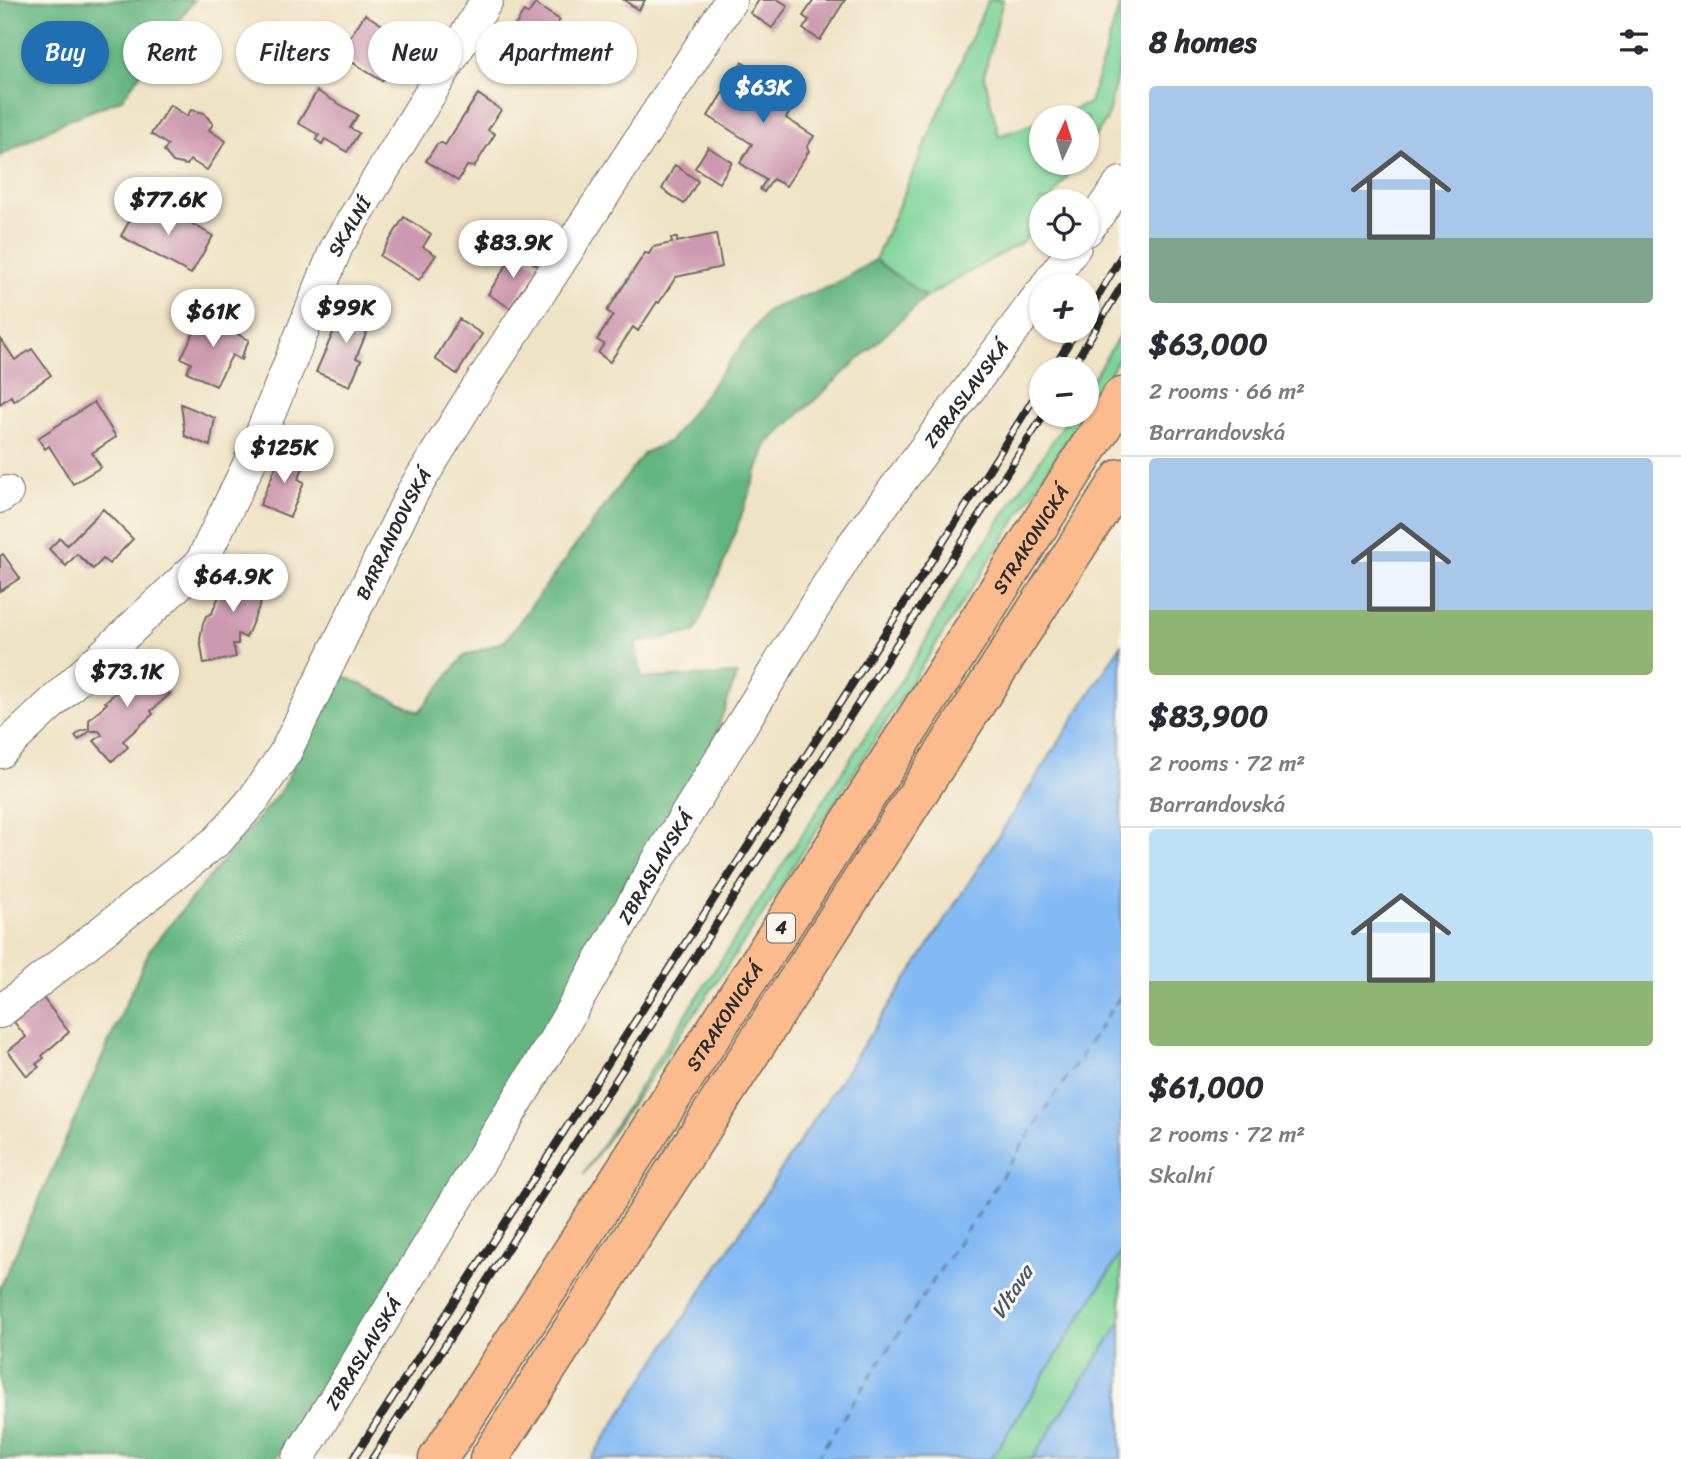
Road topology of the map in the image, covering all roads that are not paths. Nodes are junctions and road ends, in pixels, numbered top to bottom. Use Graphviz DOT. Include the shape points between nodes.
graph roads {
  1 [pos="487,0"];
  2 [pos="732,0"];
  3 [pos="1121,183"];
  4 [pos="1099,213"];
  5 [pos="1029,309"];
  6 [pos="1121,397"];
  7 [pos="1121,478"];
  8 [pos="0,752"];
  9 [pos="0,1012"];
  10 [pos="298,1459"];
  11 [pos="438,1459"];
  12 [pos="489,1459"];
  1 -- 8 [label="street, SKALNÍ" via="337,246 249,464 201,563"];
  2 -- 9 [label="street, BARRANDOVSKÁ" via="412,493 285,753 253,800 218,840"];
  3 -- 4 [label="street"];
  5 -- 10 [label="street, ZBRASLAVSKÁ" via="852,545"];
  6 -- 11 [label="main road, STRAKONICKÁ / 4"];
  7 -- 12 [label="main road, 4"];
}
